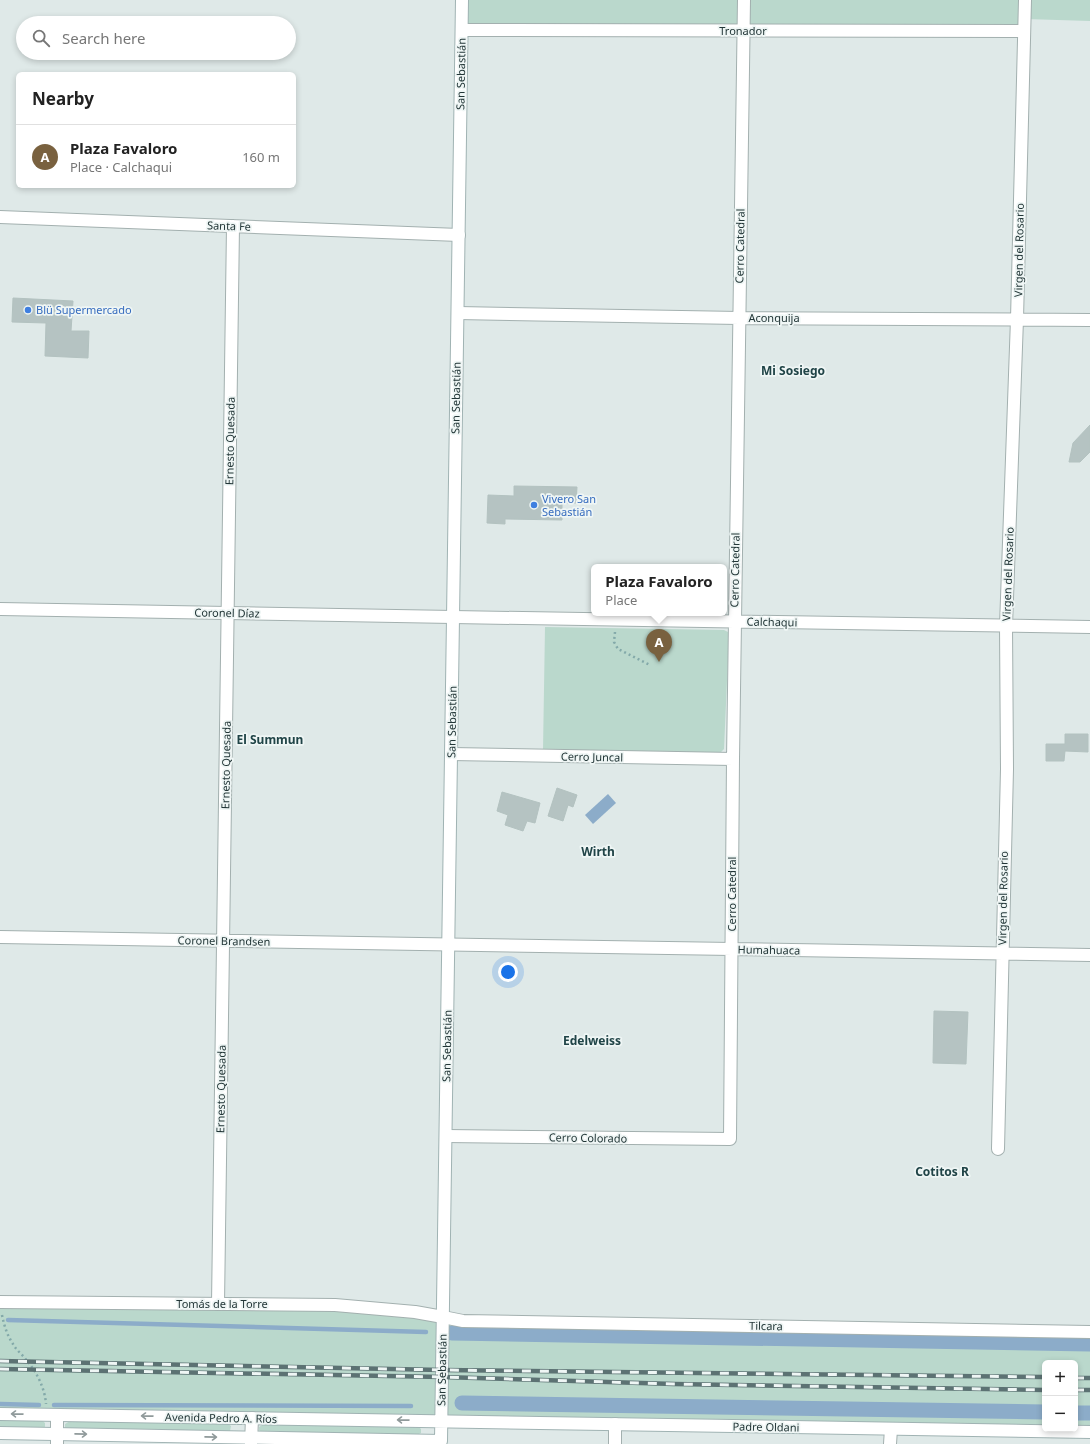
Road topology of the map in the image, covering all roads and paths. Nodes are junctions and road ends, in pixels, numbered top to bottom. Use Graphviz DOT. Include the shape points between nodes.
graph roads {
  1 [pos="462,0"];
  2 [pos="744,0"];
  3 [pos="1025,0"];
  4 [pos="462,30"];
  5 [pos="743,31"];
  6 [pos="1024,31"];
  7 [pos="0,217"];
  8 [pos="233,226"];
  9 [pos="459,235"];
  10 [pos="458,313"];
  11 [pos="739,318"];
  12 [pos="1017,319"];
  13 [pos="1090,320"];
  14 [pos="0,609"];
  15 [pos="228,613"];
  16 [pos="453,617"];
  17 [pos="616,620"];
  18 [pos="735,622"];
  19 [pos="1006,626"];
  20 [pos="1090,627"];
  21 [pos="650,665"];
  22 [pos="452,754"];
  23 [pos="733,759"];
  24 [pos="0,937"];
  25 [pos="223,941"];
  26 [pos="448,945"];
  27 [pos="731,950"];
  28 [pos="1002,954"];
  29 [pos="1090,955"];
  30 [pos="446,1136"];
  31 [pos="730,1139"];
  32 [pos="998,1149"];
  33 [pos="218,1304"];
  34 [pos="1,1308"];
  35 [pos="443,1317"];
  36 [pos="1090,1332"];
  37 [pos="45,1398"];
  38 [pos="0,1414"];
  39 [pos="57,1415"];
  40 [pos="252,1418"];
  41 [pos="442,1421"];
  42 [pos="616,1424"];
  43 [pos="890,1429"];
  44 [pos="1090,1432"];
  45 [pos="0,1433"];
  46 [pos="57,1439"];
  47 [pos="251,1441"];
  48 [pos="441,1442"];
  49 [pos="615,1444"];
  50 [pos="890,1444"];
  1 -- 4 [label="street, San Sebastián"];
  2 -- 5 [label="street, Cerro Catedral"];
  3 -- 6 [label="street, Virgen del Rosario"];
  4 -- 5 [label="street, Tronador"];
  4 -- 9 [label="street, San Sebastián"];
  5 -- 6 [label="street, Tronador"];
  5 -- 11 [label="street, Cerro Catedral"];
  6 -- 12 [label="street, Virgen del Rosario"];
  7 -- 8 [label="street, Santa Fe"];
  8 -- 9 [label="street, Santa Fe"];
  8 -- 15 [label="street, Ernesto Quesada"];
  9 -- 10 [label="street, San Sebastián"];
  10 -- 11 [label="street, Aconquija"];
  10 -- 16 [label="street, San Sebastián"];
  11 -- 12 [label="street, Aconquija"];
  11 -- 18 [label="street, Cerro Catedral"];
  12 -- 13 [label="street, Aconquija"];
  12 -- 19 [label="street, Virgen del Rosario"];
  14 -- 15 [label="street, Coronel Díaz"];
  15 -- 16 [label="street, Coronel Díaz"];
  15 -- 25 [label="street, Ernesto Quesada"];
  16 -- 17 [label="street, Calchaqui"];
  16 -- 22 [label="street, San Sebastián"];
  17 -- 18 [label="street, Calchaqui"];
  17 -- 21 [label="path" via="614,642 618,649"];
  18 -- 19 [label="street, Calchaqui"];
  18 -- 23 [label="street, Cerro Catedral"];
  19 -- 20 [label="street, Calchaqui"];
  19 -- 28 [label="street, Virgen del Rosario"];
  22 -- 23 [label="street, Cerro Juncal"];
  22 -- 26 [label="street, San Sebastián"];
  23 -- 27 [label="street, Cerro Catedral"];
  24 -- 25 [label="street, Coronel Brandsen"];
  25 -- 26 [label="street, Coronel Brandsen"];
  25 -- 33 [label="street, Ernesto Quesada"];
  26 -- 27 [label="street, Humahuaca"];
  26 -- 30 [label="street, San Sebastián"];
  27 -- 28 [label="street, Humahuaca"];
  27 -- 31 [label="street, Cerro Catedral"];
  28 -- 29 [label="street, Humahuaca"];
  28 -- 32 [label="street, Virgen del Rosario"];
  30 -- 31 [label="street, Cerro Colorado"];
  30 -- 35 [label="street, San Sebastián"];
  33 -- 34 [label="street, Tomás de la Torre"];
  33 -- 35 [label="street, Tomás de la Torre" via="335,1305"];
  34 -- 37 [label="path" via="4,1326 13,1345 33,1369"];
  35 -- 36 [label="street, Tilcara" via="471,1321"];
  35 -- 41 [label="street, San Sebastián"];
  39 -- 38 [label="street, Avenida Pedro A. Ríos, one-way"];
  40 -- 39 [label="street, Avenida Pedro A. Ríos, one-way"];
  39 -- 46 [label="street"];
  41 -- 40 [label="street, Avenida Pedro A. Ríos, one-way"];
  40 -- 47 [label="street"];
  41 -- 42 [label="street, Padre Oldani"];
  41 -- 48 [label="street, San Sebastián"];
  42 -- 43 [label="street, Padre Oldani"];
  42 -- 49 [label="street"];
  43 -- 44 [label="street, Padre Oldani"];
  43 -- 50 [label="street"];
  45 -- 46 [label="street, Avenida Pedro A. Ríos"];
  46 -- 47 [label="street, Avenida Pedro A. Ríos, one-way"];
  47 -- 48 [label="street, Avenida Pedro A. Ríos"];
}
